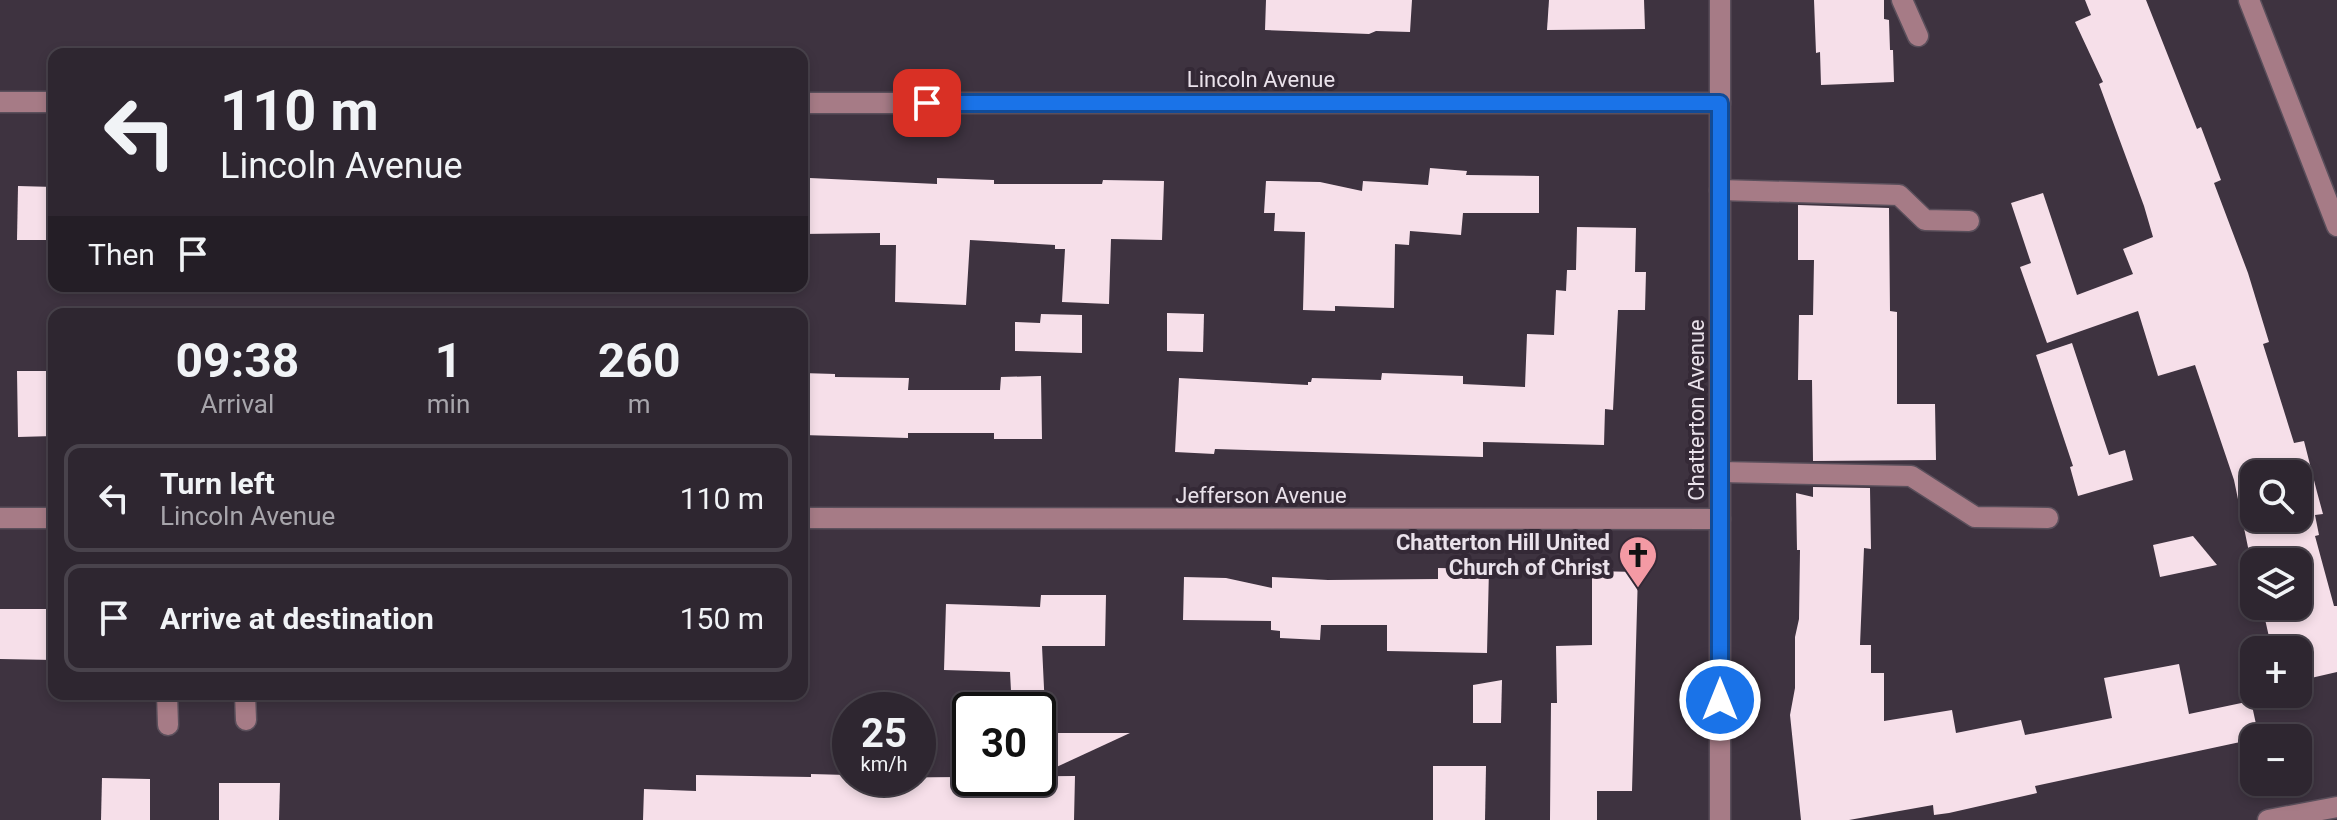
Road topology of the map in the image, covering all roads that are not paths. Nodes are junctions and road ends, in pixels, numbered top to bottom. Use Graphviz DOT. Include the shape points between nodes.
graph roads {
  1 [pos="1720,0"];
  2 [pos="1902,0"];
  3 [pos="2249,0"];
  4 [pos="1918,36"];
  5 [pos="0,102"];
  6 [pos="48,102"];
  7 [pos="808,103"];
  8 [pos="1720,103"];
  9 [pos="1720,190"];
  10 [pos="1969,221"];
  11 [pos="2337,226"];
  12 [pos="1720,472"];
  13 [pos="0,518"];
  14 [pos="48,518"];
  15 [pos="808,518"];
  16 [pos="2048,518"];
  17 [pos="1720,519"];
  18 [pos="167,700"];
  19 [pos="245,700"];
  20 [pos="246,720"];
  21 [pos="168,725"];
  22 [pos="2337,807"];
  23 [pos="1720,820"];
  24 [pos="2268,820"];
  1 -- 8 [label="street, Chatterton Avenue"];
  2 -- 4 [label="street"];
  3 -- 11 [label="street"];
  5 -- 6 [label="street"];
  7 -- 8 [label="street, Lincoln Avenue"];
  8 -- 9 [label="street, Chatterton Avenue"];
  9 -- 10 [label="street" via="1899,195 1925,220"];
  9 -- 12 [label="street, Chatterton Avenue"];
  12 -- 16 [label="street" via="1911,476 1975,517"];
  12 -- 17 [label="street, Chatterton Avenue"];
  13 -- 14 [label="street"];
  15 -- 17 [label="street, Jefferson Avenue"];
  17 -- 23 [label="street, Chatterton Avenue"];
  18 -- 21 [label="street"];
  19 -- 20 [label="street"];
  22 -- 24 [label="street"];
}
